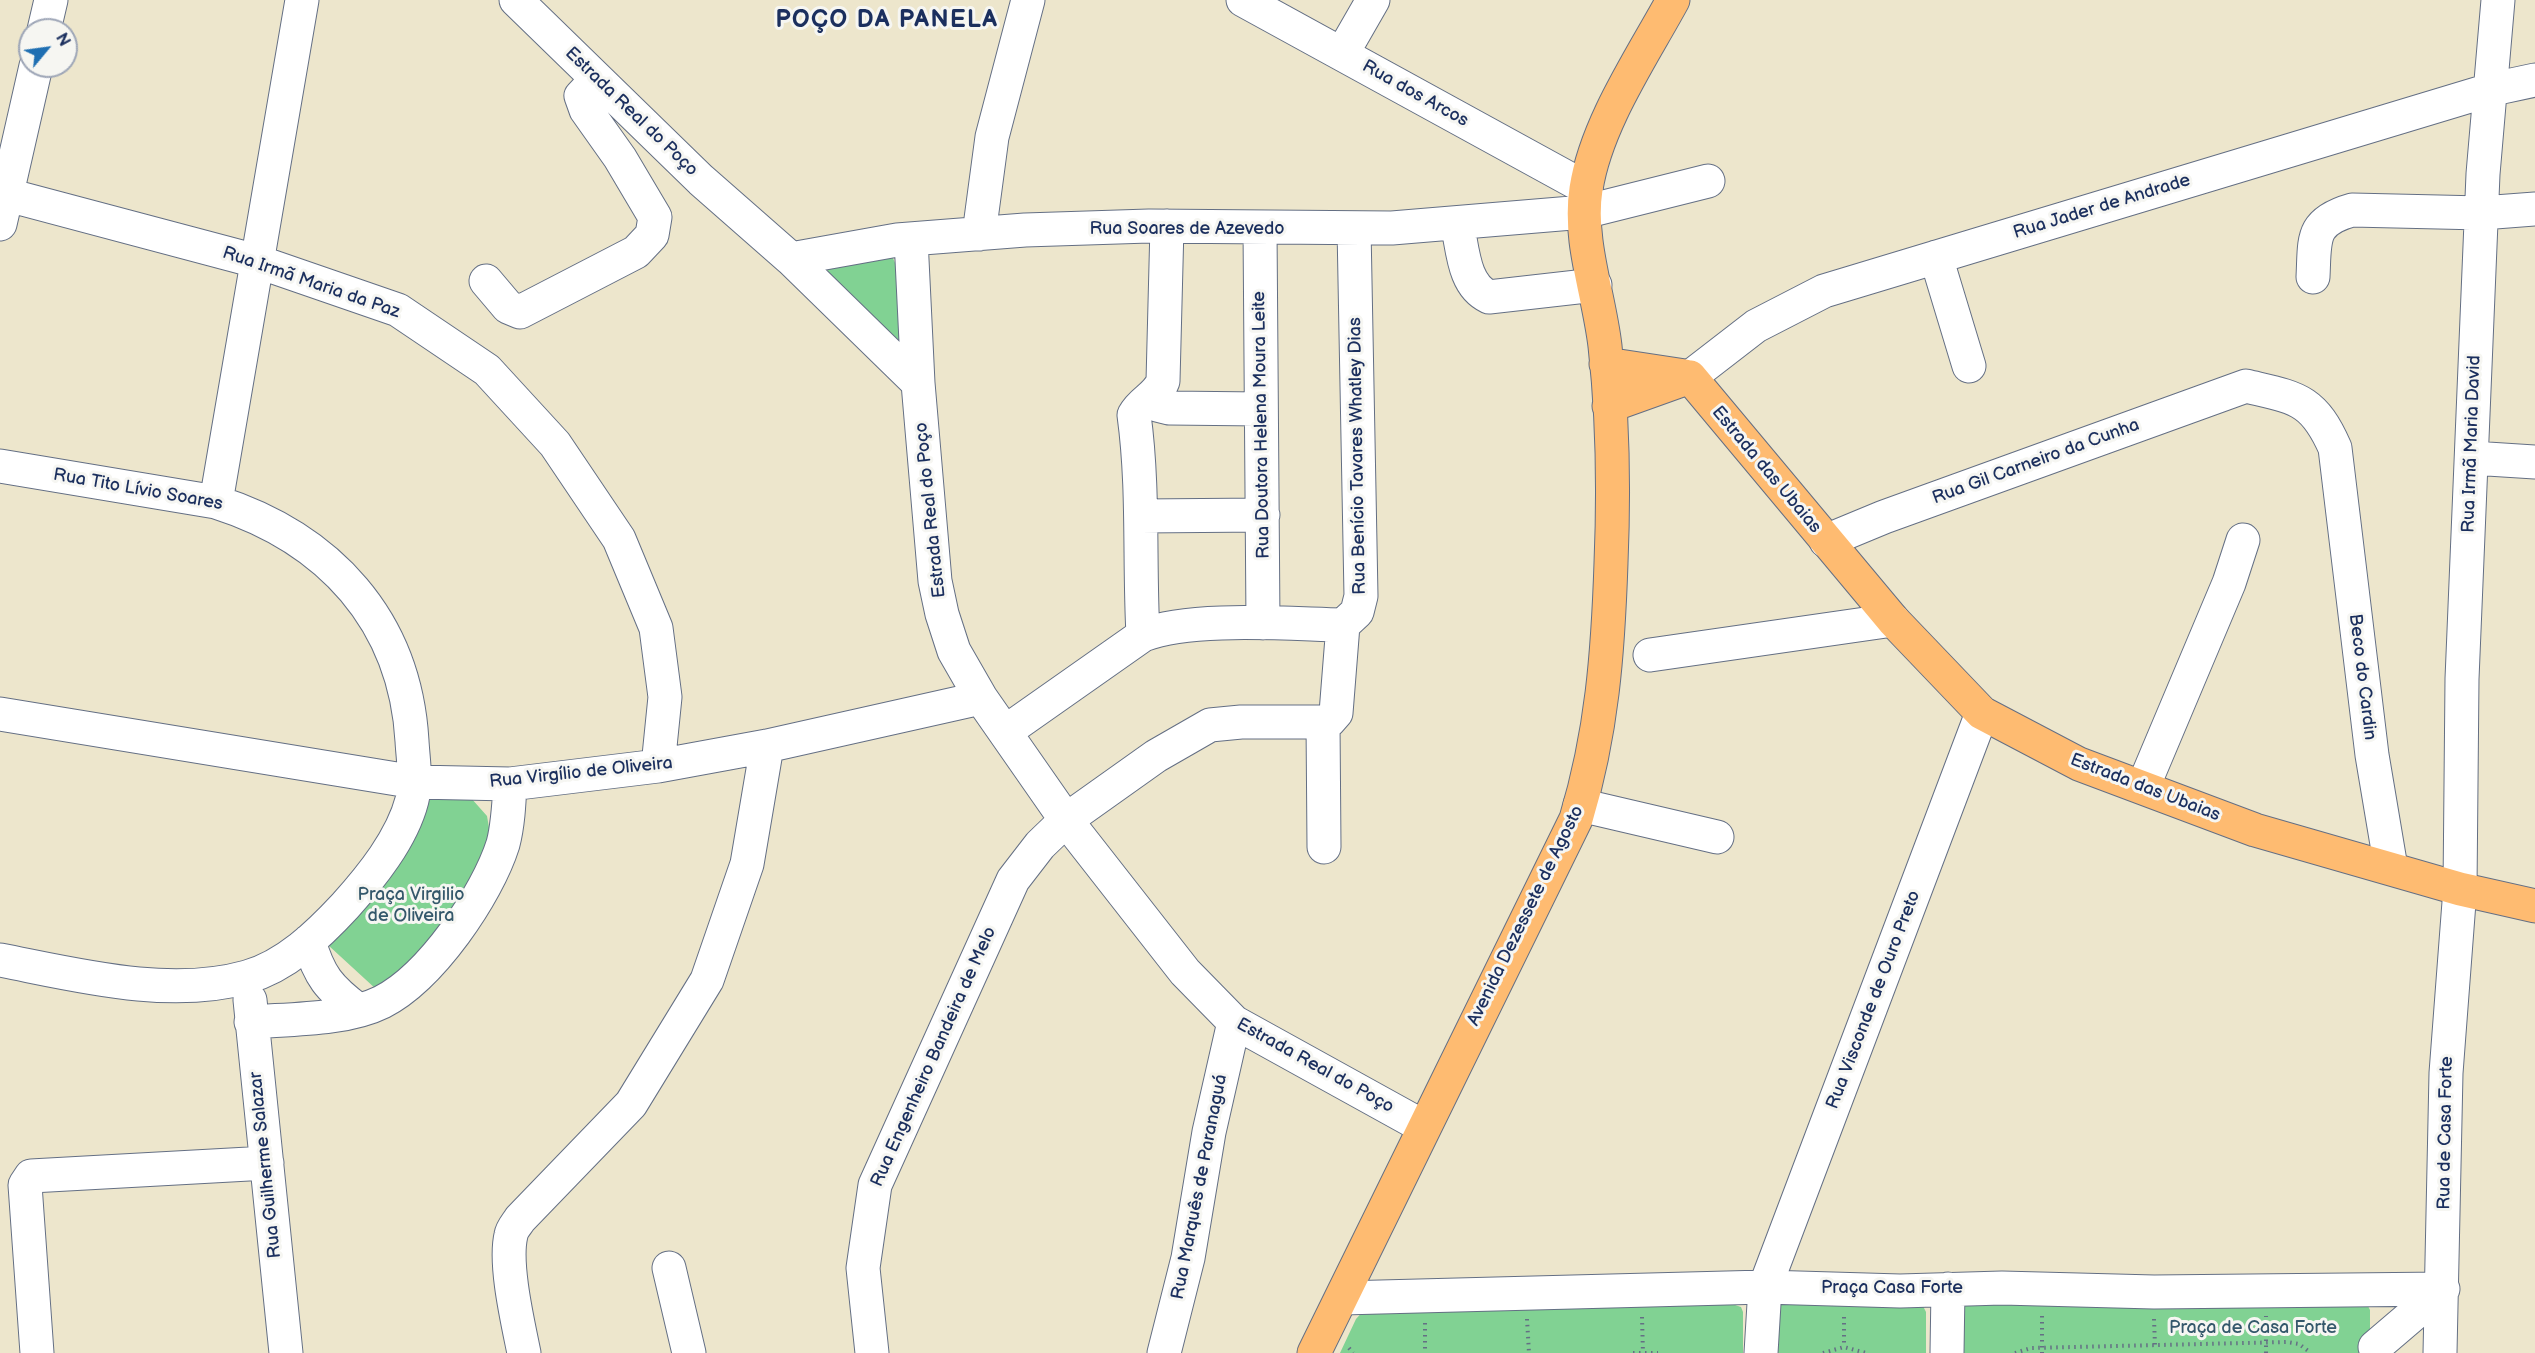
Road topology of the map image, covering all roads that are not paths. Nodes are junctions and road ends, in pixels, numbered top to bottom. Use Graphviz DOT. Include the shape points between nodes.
graph roads {
  1 [pos="51,0"];
  2 [pos="302,0"];
  3 [pos="516,0"];
  4 [pos="1028,0"];
  5 [pos="1243,0"];
  6 [pos="1373,0"];
  7 [pos="1673,0"];
  8 [pos="2498,0"];
  9 [pos="47,18"];
  10 [pos="1342,54"];
  11 [pos="33,78"];
  12 [pos="597,79"];
  13 [pos="2535,80"];
  14 [pos="2493,89"];
  15 [pos="1708,181"];
  16 [pos="1585,200"];
  17 [pos="2,204"];
  18 [pos="2535,209"];
  19 [pos="2482,213"];
  20 [pos="1457,223"];
  21 [pos="1167,226"];
  22 [pos="1260,228"];
  23 [pos="1354,228"];
  24 [pos="979,234"];
  25 [pos="911,239"];
  26 [pos="1936,258"];
  27 [pos="791,259"];
  28 [pos="256,261"];
  29 [pos="2313,277"];
  30 [pos="486,281"];
  31 [pos="1594,285"];
  32 [pos="1606,364"];
  33 [pos="1969,366"];
  34 [pos="1690,377"];
  35 [pos="918,383"];
  36 [pos="2246,386"];
  37 [pos="1151,398"];
  38 [pos="1609,406"];
  39 [pos="1261,409"];
  40 [pos="2472,458"];
  41 [pos="2535,462"];
  42 [pos="0,465"];
  43 [pos="216,502"];
  44 [pos="1263,515"];
  45 [pos="1141,516"];
  46 [pos="2243,540"];
  47 [pos="1826,541"];
  48 [pos="1893,620"];
  49 [pos="1263,623"];
  50 [pos="1343,625"];
  51 [pos="1143,635"];
  52 [pos="1650,655"];
  53 [pos="981,698"];
  54 [pos="1982,713"];
  55 [pos="0,714"];
  56 [pos="1323,722"];
  57 [pos="1005,732"];
  58 [pos="767,746"];
  59 [pos="658,766"];
  60 [pos="415,782"];
  61 [pos="510,784"];
  62 [pos="2143,787"];
  63 [pos="1580,805"];
  64 [pos="1066,820"];
  65 [pos="1717,837"];
  66 [pos="1324,847"];
  67 [pos="2391,868"];
  68 [pos="2460,889"];
  69 [pos="2535,906"];
  70 [pos="309,941"];
  71 [pos="0,960"];
  72 [pos="248,977"];
  73 [pos="358,1010"];
  74 [pos="251,1022"];
  75 [pos="1234,1022"];
  76 [pos="1424,1127"];
  77 [pos="267,1163"];
  78 [pos="669,1268"];
  79 [pos="1765,1287"];
  80 [pos="1948,1289"];
  81 [pos="2443,1289"];
  82 [pos="2374,1290"];
  83 [pos="1342,1298"];
  84 [pos="2375,1350"];
  85 [pos="38,1353"];
  86 [pos="286,1353"];
  87 [pos="524,1353"];
  88 [pos="689,1353"];
  89 [pos="872,1353"];
  90 [pos="1164,1353"];
  91 [pos="1314,1353"];
  92 [pos="1761,1353"];
  93 [pos="1947,1353"];
  94 [pos="2440,1353"];
  1 -- 9 [label="street"];
  2 -- 28 [label="street"];
  3 -- 12 [label="street, Estrada Real do Poço"];
  4 -- 24 [label="street" via="992,137"];
  5 -- 10 [label="street, Rua dos Arcos"];
  6 -- 10 [label="street"];
  7 -- 16 [label="main road, Avenida Dezessete de Agosto" via="1599,142"];
  8 -- 14 [label="street, Rua Irmã Maria David"];
  10 -- 16 [label="street, Rua dos Arcos"];
  11 -- 17 [label="street"];
  12 -- 27 [label="street, Estrada Real do Poço" via="701,180"];
  12 -- 30 [label="street" via="581,96 586,110 655,217 652,235 636,252 520,312 508,307"];
  13 -- 14 [label="street, Rua Jader de Andrade"];
  14 -- 19 [label="street, Rua Irmã Maria David"];
  14 -- 26 [label="street, Rua Jader de Andrade"];
  15 -- 16 [label="street, Rua Soares de Azevedo"];
  16 -- 20 [label="street, Rua Soares de Azevedo"];
  16 -- 31 [label="main road, Avenida Dezessete de Agosto"];
  17 -- 28 [label="street, Rua Irmã Maria da Paz"];
  18 -- 19 [label="street"];
  19 -- 29 [label="street" via="2352,210 2337,214 2315,233"];
  19 -- 40 [label="street, Rua Irmã Maria David"];
  20 -- 23 [label="street, Rua Soares de Azevedo"];
  20 -- 31 [label="street" via="1469,276 1479,292 1489,297"];
  21 -- 22 [label="street, Rua Soares de Azevedo"];
  21 -- 24 [label="street, Rua Soares de Azevedo"];
  21 -- 37 [label="street" via="1163,381 1159,392"];
  22 -- 23 [label="street, Rua Soares de Azevedo"];
  22 -- 39 [label="street, Rua Doutora Helena Moura Leite"];
  23 -- 50 [label="street, Rua Benício Tavares Whatley Dias" via="1361,596 1357,612"];
  24 -- 25 [label="street, Rua Soares de Azevedo"];
  25 -- 27 [label="street, Rua Soares de Azevedo"];
  25 -- 35 [label="street"];
  26 -- 33 [label="street"];
  26 -- 34 [label="street, Rua Jader de Andrade" via="1824,291 1791,305 1756,326"];
  27 -- 35 [label="street, Estrada Real do Poço"];
  28 -- 43 [label="street"];
  28 -- 59 [label="street, Rua Irmã Maria da Paz" via="398,310 486,370 555,444 619,539 656,628 664,697"];
  31 -- 32 [label="main road, Avenida Dezessete de Agosto"];
  32 -- 34 [label="main road"];
  32 -- 38 [label="main road, Avenida Dezessete de Agosto"];
  34 -- 38 [label="main road, Rua Jader de Andrade"];
  34 -- 47 [label="main road, Estrada das Ubaias"];
  35 -- 53 [label="street, Estrada Real do Poço" via="935,581 954,651"];
  36 -- 47 [label="street, Rua Gil Carneiro da Cunha"];
  36 -- 67 [label="street, Beco do Cardin" via="2295,398 2310,408 2325,426 2335,448 2372,756"];
  37 -- 39 [label="street" via="1168,408"];
  37 -- 45 [label="street" via="1134,415"];
  38 -- 63 [label="main road, Avenida Dezessete de Agosto" via="1614,491 1610,610 1602,710"];
  39 -- 44 [label="street, Rua Doutora Helena Moura Leite"];
  40 -- 41 [label="street"];
  40 -- 68 [label="street, Rua Irmã Maria David" via="2462,679"];
  42 -- 43 [label="street, Rua Tito Lívio Soares"];
  43 -- 60 [label="street, Rua Tito Lívio Soares" via="254,515 316,551 339,573 386,635 408,706"];
  44 -- 45 [label="street"];
  44 -- 49 [label="street, Rua Doutora Helena Moura Leite"];
  45 -- 51 [label="street"];
  46 -- 62 [label="street" via="2229,583"];
  47 -- 48 [label="main road, Estrada das Ubaias"];
  48 -- 52 [label="street"];
  48 -- 54 [label="main road, Estrada das Ubaias"];
  49 -- 50 [label="street"];
  49 -- 51 [label="street" via="1163,627"];
  50 -- 56 [label="street" via="1337,709 1333,718"];
  51 -- 57 [label="street"];
  53 -- 57 [label="street, Estrada Real do Poço"];
  53 -- 58 [label="street, Rua Virgílio de Oliveira"];
  54 -- 62 [label="main road, Estrada das Ubaias" via="2079,764"];
  54 -- 79 [label="street, Rua Visconde de Ouro Preto"];
  55 -- 60 [label="street, Rua Virgílio de Oliveira"];
  56 -- 64 [label="street, Rua Engenheiro Bandeira de Melo" via="1210,725 1156,756"];
  56 -- 66 [label="street"];
  57 -- 64 [label="street, Estrada Real do Poço"];
  58 -- 59 [label="street, Rua Virgílio de Oliveira"];
  58 -- 87 [label="street" via="747,864 707,980 631,1104 511,1232 509,1249 516,1315"];
  59 -- 61 [label="street, Rua Virgílio de Oliveira"];
  60 -- 61 [label="street, Rua Virgílio de Oliveira"];
  60 -- 70 [label="street, Rua Tito Lívio Soares" via="407,815 372,873"];
  61 -- 73 [label="street" via="502,844 479,893 449,942 416,977 383,1001"];
  62 -- 67 [label="main road, Estrada das Ubaias" via="2254,830"];
  63 -- 65 [label="street"];
  63 -- 76 [label="main road, Avenida Dezessete de Agosto"];
  64 -- 75 [label="street, Estrada Real do Poço" via="1185,972"];
  64 -- 89 [label="street, Rua Engenheiro Bandeira de Melo" via="1013,880 875,1185 863,1268"];
  67 -- 68 [label="main road, Estrada das Ubaias"];
  68 -- 69 [label="main road, Estrada das Ubaias"];
  68 -- 81 [label="street, Rua de Casa Forte" via="2446,1073"];
  70 -- 72 [label="street, Rua Tito Lívio Soares" via="267,970"];
  70 -- 73 [label="street" via="325,981"];
  71 -- 72 [label="street, Rua Tito Lívio Soares" via="133,984 211,984"];
  72 -- 74 [label="street, Rua Guilherme Salazar"];
  73 -- 74 [label="street"];
  74 -- 77 [label="street, Rua Guilherme Salazar"];
  75 -- 76 [label="street, Estrada Real do Poço"];
  75 -- 90 [label="street, Rua Marquês de Paranaguá" via="1209,1132 1188,1258"];
  76 -- 83 [label="main road, Avenida Dezessete de Agosto"];
  77 -- 85 [label="street" via="27,1179"];
  77 -- 86 [label="street, Rua Guilherme Salazar"];
  78 -- 88 [label="street"];
  79 -- 80 [label="street, Praça Casa Forte"];
  79 -- 83 [label="street, Praça Casa Forte"];
  79 -- 92 [label="street"];
  80 -- 82 [label="street, Praça Casa Forte"];
  80 -- 93 [label="street"];
  81 -- 82 [label="street, Praça Casa Forte"];
  81 -- 84 [label="street"];
  81 -- 94 [label="street, Rua de Casa Forte"];
  82 -- 84 [label="street"];
  83 -- 91 [label="main road, Avenida Dezessete de Agosto"];
}
